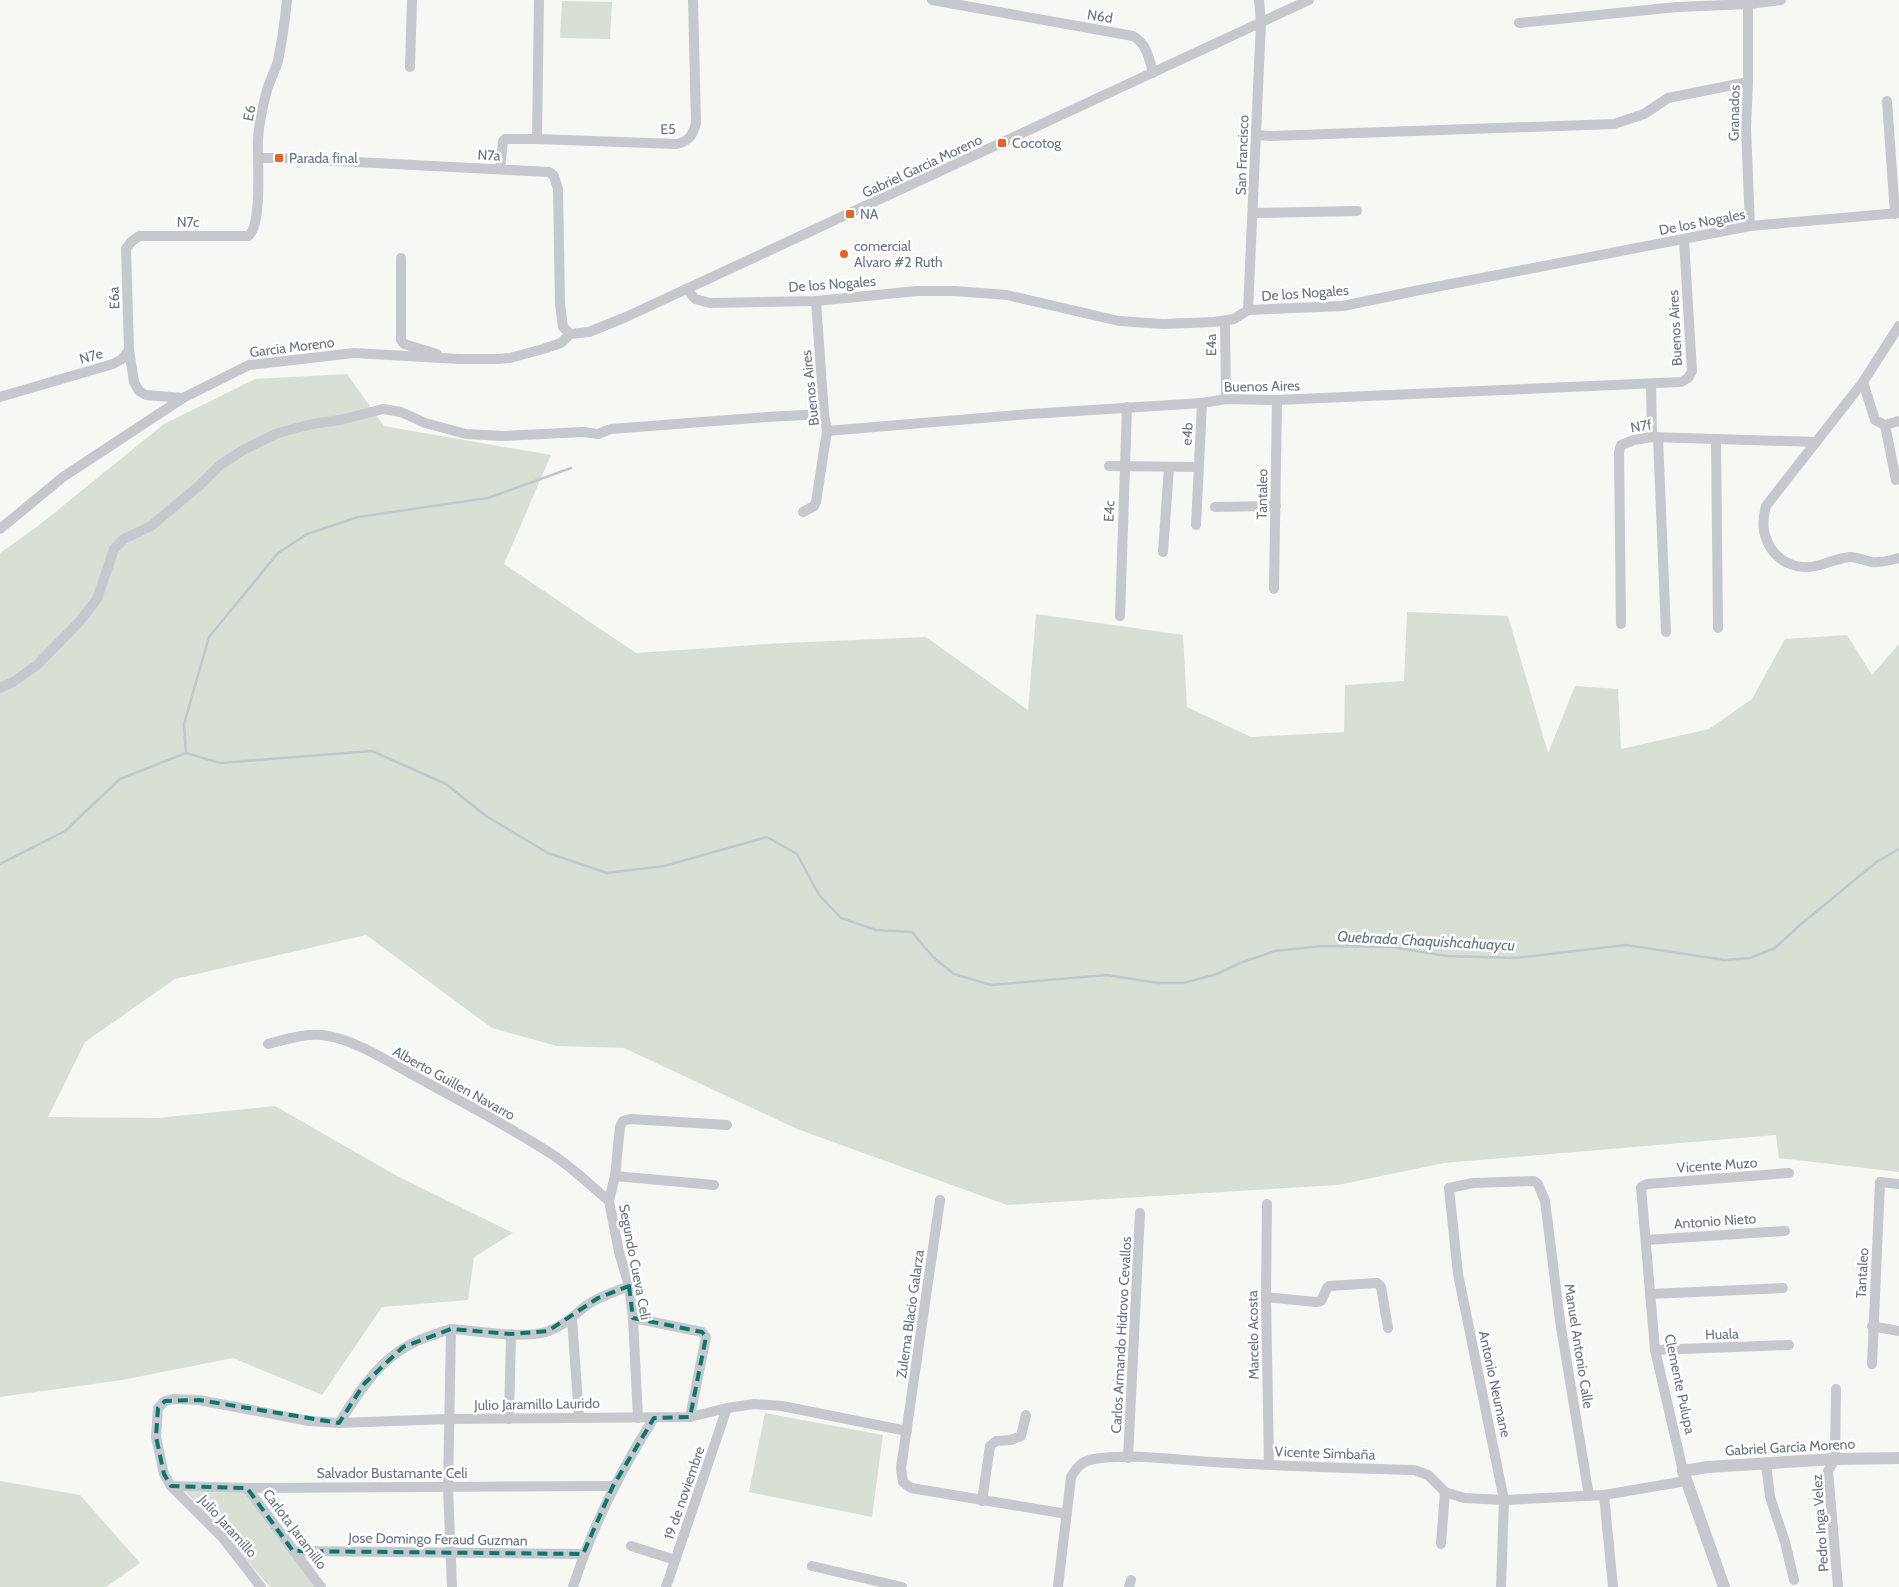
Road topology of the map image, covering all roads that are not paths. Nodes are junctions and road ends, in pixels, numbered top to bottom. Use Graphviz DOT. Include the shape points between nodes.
graph roads {
  1 [pos="287,0"];
  2 [pos="412,0"];
  3 [pos="539,0"];
  4 [pos="693,0"];
  5 [pos="932,0"];
  6 [pos="1259,0"];
  7 [pos="1309,0"];
  8 [pos="1781,0"];
  9 [pos="1749,2"];
  10 [pos="1262,22"];
  11 [pos="1519,23"];
  12 [pos="410,67"];
  13 [pos="1153,72"];
  14 [pos="1748,82"];
  15 [pos="1888,101"];
  16 [pos="1256,135"];
  17 [pos="537,139"];
  18 [pos="260,158"];
  19 [pos="500,169"];
  20 [pos="1357,212"];
  21 [pos="1254,213"];
  22 [pos="1897,214"];
  23 [pos="1750,226"];
  24 [pos="252,233"];
  25 [pos="1684,240"];
  26 [pos="127,245"];
  27 [pos="402,258"];
  28 [pos="687,290"];
  29 [pos="816,301"];
  30 [pos="1248,310"];
  31 [pos="1225,321"];
  32 [pos="1899,326"];
  33 [pos="570,334"];
  34 [pos="129,350"];
  35 [pos="445,357"];
  36 [pos="1863,382"];
  37 [pos="1651,384"];
  38 [pos="0,397"];
  39 [pos="183,398"];
  40 [pos="1226,399"];
  41 [pos="1277,400"];
  42 [pos="1202,403"];
  43 [pos="1127,407"];
  44 [pos="824,414"];
  45 [pos="1899,421"];
  46 [pos="1885,424"];
  47 [pos="827,431"];
  48 [pos="1655,437"];
  49 [pos="1716,439"];
  50 [pos="1816,442"];
  51 [pos="1109,466"];
  52 [pos="1124,466"];
  53 [pos="1169,466"];
  54 [pos="1198,467"];
  55 [pos="1896,480"];
  56 [pos="1276,506"];
  57 [pos="1215,507"];
  58 [pos="803,512"];
  59 [pos="1196,525"];
  60 [pos="0,529"];
  61 [pos="1163,552"];
  62 [pos="1899,558"];
  63 [pos="1274,589"];
  64 [pos="1120,616"];
  65 [pos="1621,624"];
  66 [pos="1718,628"];
  67 [pos="1666,632"];
  68 [pos="0,688"];
  69 [pos="268,1044"];
  70 [pos="727,1125"];
  71 [pos="1789,1174"];
  72 [pos="615,1176"];
  73 [pos="1647,1184"];
  74 [pos="1899,1184"];
  75 [pos="714,1185"];
  76 [pos="1449,1188"];
  77 [pos="940,1200"];
  78 [pos="609,1201"];
  79 [pos="1268,1204"];
  80 [pos="1140,1213"];
  81 [pos="1786,1231"];
  82 [pos="1646,1240"];
  83 [pos="629,1286"];
  84 [pos="1783,1288"];
  85 [pos="1650,1294"];
  86 [pos="1266,1297"];
  87 [pos="634,1318"];
  88 [pos="572,1319"];
  89 [pos="1872,1326"];
  90 [pos="1388,1328"];
  91 [pos="451,1329"];
  92 [pos="1899,1331"];
  93 [pos="512,1334"];
  94 [pos="1789,1345"];
  95 [pos="1655,1350"];
  96 [pos="1872,1364"];
  97 [pos="1836,1389"];
  98 [pos="727,1408"];
  99 [pos="1026,1415"];
  100 [pos="579,1417"];
  101 [pos="690,1417"];
  102 [pos="638,1418"];
  103 [pos="654,1418"];
  104 [pos="448,1419"];
  105 [pos="509,1419"];
  106 [pos="339,1423"];
  107 [pos="907,1431"];
  108 [pos="1128,1458"];
  109 [pos="1899,1458"];
  110 [pos="1835,1459"];
  111 [pos="1766,1464"];
  112 [pos="1269,1466"];
  113 [pos="1685,1476"];
  114 [pos="171,1486"];
  115 [pos="613,1486"];
  116 [pos="448,1487"];
  117 [pos="247,1488"];
  118 [pos="1445,1492"];
  119 [pos="1604,1494"];
  120 [pos="1589,1496"];
  121 [pos="1504,1500"];
  122 [pos="982,1501"];
  123 [pos="1067,1514"];
  124 [pos="1441,1544"];
  125 [pos="631,1546"];
  126 [pos="293,1551"];
  127 [pos="450,1553"];
  128 [pos="583,1554"];
  129 [pos="675,1560"];
  130 [pos="812,1566"];
  131 [pos="1794,1580"];
  132 [pos="261,1587"];
  133 [pos="321,1587"];
  134 [pos="452,1587"];
  135 [pos="573,1587"];
  136 [pos="666,1587"];
  137 [pos="902,1587"];
  138 [pos="1058,1587"];
  139 [pos="1501,1587"];
  140 [pos="1613,1587"];
  141 [pos="1724,1587"];
  142 [pos="1838,1587"];
  1 -- 18 [label="street, E6" via="277,62 260,123"];
  2 -- 12 [label="street"];
  3 -- 17 [label="street"];
  4 -- 17 [label="street, E5" via="696,123 691,137 677,144"];
  5 -- 13 [label="street, N6d" via="1134,36 1147,52"];
  6 -- 10 [label="street, San Francisco"];
  7 -- 10 [label="street, Gabriel Garcia Moreno"];
  8 -- 9 [label="street"];
  9 -- 11 [label="street"];
  9 -- 14 [label="street, Granados"];
  10 -- 13 [label="street, Gabriel Garcia Moreno"];
  10 -- 16 [label="street, San Francisco"];
  13 -- 28 [label="street, Gabriel Garcia Moreno"];
  14 -- 16 [label="street" via="1668,98 1644,114 1614,124"];
  14 -- 23 [label="street, Granados" via="1746,128"];
  15 -- 22 [label="street"];
  16 -- 21 [label="street, San Francisco"];
  17 -- 19 [label="street, E5" via="505,140"];
  18 -- 19 [label="street, N7a"];
  18 -- 24 [label="street, E6" via="257,219"];
  19 -- 33 [label="street, N7a" via="549,172 557,182 560,304 563,327"];
  20 -- 21 [label="street"];
  21 -- 30 [label="street, San Francisco"];
  22 -- 23 [label="street, De los Nogales"];
  23 -- 25 [label="street, De los Nogales"];
  24 -- 26 [label="street, N7c" via="248,236 147,236 134,238"];
  25 -- 30 [label="street, De los Nogales" via="1343,306"];
  25 -- 37 [label="street, Buenos Aires" via="1692,371 1681,382"];
  26 -- 34 [label="street, E6a"];
  27 -- 35 [label="street" via="401,340 404,344"];
  28 -- 29 [label="street, De los Nogales" via="694,299 710,304"];
  28 -- 33 [label="street, Gabriel Garcia Moreno" via="589,332"];
  29 -- 31 [label="street, De los Nogales" via="917,291 992,292 1119,321 1163,324"];
  29 -- 44 [label="street, Buenos Aires"];
  30 -- 31 [label="street, De los Nogales" via="1238,318"];
  31 -- 40 [label="street, E4a"];
  32 -- 36 [label="street"];
  33 -- 35 [label="street, Garcia Moreno" via="561,343 510,358 468,360"];
  34 -- 38 [label="street, N7e" via="113,364"];
  34 -- 39 [label="street" via="134,382 139,391 146,396"];
  35 -- 39 [label="street, Garcia Moreno" via="354,353 249,365"];
  36 -- 46 [label="street" via="1875,420"];
  36 -- 50 [label="street"];
  37 -- 41 [label="street, Buenos Aires"];
  37 -- 48 [label="street"];
  39 -- 60 [label="street, Garcia Moreno" via="62,477"];
  40 -- 41 [label="street, Buenos Aires"];
  40 -- 42 [label="street, Buenos Aires"];
  41 -- 56 [label="street, Tantaleo"];
  42 -- 43 [label="street, Buenos Aires"];
  42 -- 54 [label="street, e4b"];
  43 -- 47 [label="street, Buenos Aires"];
  43 -- 52 [label="street, E4c"];
  44 -- 47 [label="street, Buenos Aires"];
  44 -- 68 [label="street" via="611,429 598,434 503,436 466,434 383,408 278,433 220,465 151,526 124,539 114,549 97,599 79,622 37,665"];
  45 -- 46 [label="street"];
  46 -- 55 [label="street"];
  47 -- 58 [label="street" via="816,502"];
  48 -- 49 [label="street, N7f"];
  48 -- 65 [label="street, N7f" via="1623,444 1619,452"];
  48 -- 67 [label="street"];
  49 -- 50 [label="street, N7f"];
  49 -- 66 [label="street"];
  50 -- 62 [label="street" via="1766,506 1764,536 1774,553 1791,565 1805,567 1856,557 1878,562"];
  51 -- 52 [label="street"];
  52 -- 53 [label="street"];
  52 -- 64 [label="street, E4c"];
  53 -- 54 [label="street"];
  53 -- 61 [label="street"];
  54 -- 59 [label="street, e4b"];
  56 -- 57 [label="street"];
  56 -- 63 [label="street, Tantaleo"];
  69 -- 78 [label="street, Alberto Guillen Navarro" via="298,1037 328,1036 382,1058 554,1156"];
  70 -- 72 [label="street, Segundo Cueva Celi" via="623,1121"];
  71 -- 73 [label="street, Vicente Muzo"];
  72 -- 75 [label="street"];
  72 -- 78 [label="street, Segundo Cueva Celi"];
  73 -- 82 [label="street, Clemente Pulupa" via="1642,1187 1641,1195"];
  74 -- 89 [label="street, Tantaleo" via="1880,1182"];
  76 -- 120 [label="street, Manuel Antonio Calle" via="1473,1183 1538,1184 1545,1201 1560,1321"];
  76 -- 121 [label="street, Antonio Neumane" via="1458,1274"];
  77 -- 107 [label="street, Zulema Blacio Galarza"];
  78 -- 83 [label="street, Segundo Cueva Celi"];
  79 -- 86 [label="street, Marcelo Acosta"];
  80 -- 108 [label="street, Carlos Armando Hidrovo Cevallos"];
  81 -- 82 [label="street, Antonio Nieto"];
  82 -- 85 [label="street, Clemente Pulupa"];
  83 -- 87 [label="street, Segundo Cueva Celi"];
  83 -- 88 [label="street" via="598,1298"];
  84 -- 85 [label="street"];
  85 -- 95 [label="street, Clemente Pulupa"];
  86 -- 90 [label="street" via="1316,1302 1321,1301 1330,1286 1377,1283 1381,1286"];
  86 -- 112 [label="street, Marcelo Acosta"];
  87 -- 101 [label="street" via="705,1334"];
  87 -- 102 [label="street, Segundo Cueva Celi"];
  88 -- 93 [label="street" via="548,1331"];
  88 -- 100 [label="street"];
  89 -- 92 [label="street"];
  89 -- 96 [label="street, Tantaleo"];
  91 -- 93 [label="street"];
  91 -- 104 [label="street"];
  91 -- 106 [label="street" via="403,1347 388,1358 364,1384"];
  93 -- 105 [label="street"];
  94 -- 95 [label="street, Huala"];
  95 -- 113 [label="street, Clemente Pulupa"];
  97 -- 110 [label="street, Pedro Inga Velez"];
  98 -- 101 [label="street, Julio Jaramillo Laurido"];
  98 -- 107 [label="street, Julio Jaramillo Laurido" via="754,1404 782,1406"];
  98 -- 129 [label="street, 19 de noviembre"];
  99 -- 122 [label="street" via="1021,1436 996,1441 990,1446"];
  100 -- 102 [label="street, Julio Jaramillo Laurido"];
  100 -- 105 [label="street, Julio Jaramillo Laurido"];
  101 -- 103 [label="street, Julio Jaramillo Laurido"];
  102 -- 103 [label="street, Julio Jaramillo Laurido"];
  103 -- 115 [label="street"];
  104 -- 105 [label="street, Julio Jaramillo Laurido"];
  104 -- 106 [label="street, Julio Jaramillo Laurido"];
  104 -- 116 [label="street"];
  106 -- 114 [label="street, Julio Jaramillo Laurido" via="309,1421 199,1400 165,1401 158,1408 156,1437 164,1474"];
  107 -- 122 [label="street, Zulema Blacio Galarza" via="901,1468 906,1486"];
  108 -- 112 [label="street, Vicente Simbaña"];
  108 -- 123 [label="street, Vicente Simbaña" via="1094,1459 1078,1466 1071,1477"];
  109 -- 110 [label="street, Gabriel García Moreno"];
  110 -- 111 [label="street, Gabriel García Moreno"];
  110 -- 142 [label="street, Pedro Inga Velez" via="1828,1471"];
  111 -- 113 [label="street, Gabriel García Moreno" via="1708,1466"];
  111 -- 131 [label="street" via="1770,1497"];
  112 -- 118 [label="street, Vicente Simbaña" via="1414,1470 1428,1475"];
  113 -- 119 [label="street, Vicente Simbaña"];
  113 -- 141 [label="street, Clemente Pulupa"];
  114 -- 117 [label="street, Salvador Bustamante Celi"];
  114 -- 132 [label="street, Julio Jaramillo" via="222,1537"];
  115 -- 116 [label="street, Salvador Bustamante Celi"];
  115 -- 128 [label="street"];
  116 -- 117 [label="street, Salvador Bustamante Celi"];
  116 -- 127 [label="street"];
  117 -- 126 [label="street, Carlota Jaramillo"];
  118 -- 121 [label="street, Vicente Simbaña" via="1464,1498"];
  118 -- 124 [label="street"];
  119 -- 120 [label="street, Vicente Simbaña"];
  119 -- 140 [label="street"];
  120 -- 121 [label="street, Vicente Simbaña"];
  121 -- 139 [label="street, Antonio Neumane"];
  122 -- 123 [label="street"];
  123 -- 138 [label="street, Vicente Simbaña"];
  125 -- 129 [label="street"];
  126 -- 127 [label="street, Jose Domingo Feraud Guzman"];
  126 -- 133 [label="street, Carlota Jaramillo"];
  127 -- 128 [label="street, Jose Domingo Feraud Guzman"];
  127 -- 134 [label="street"];
  128 -- 135 [label="street"];
  129 -- 136 [label="street, 19 de noviembre"];
  130 -- 137 [label="street"];
}
